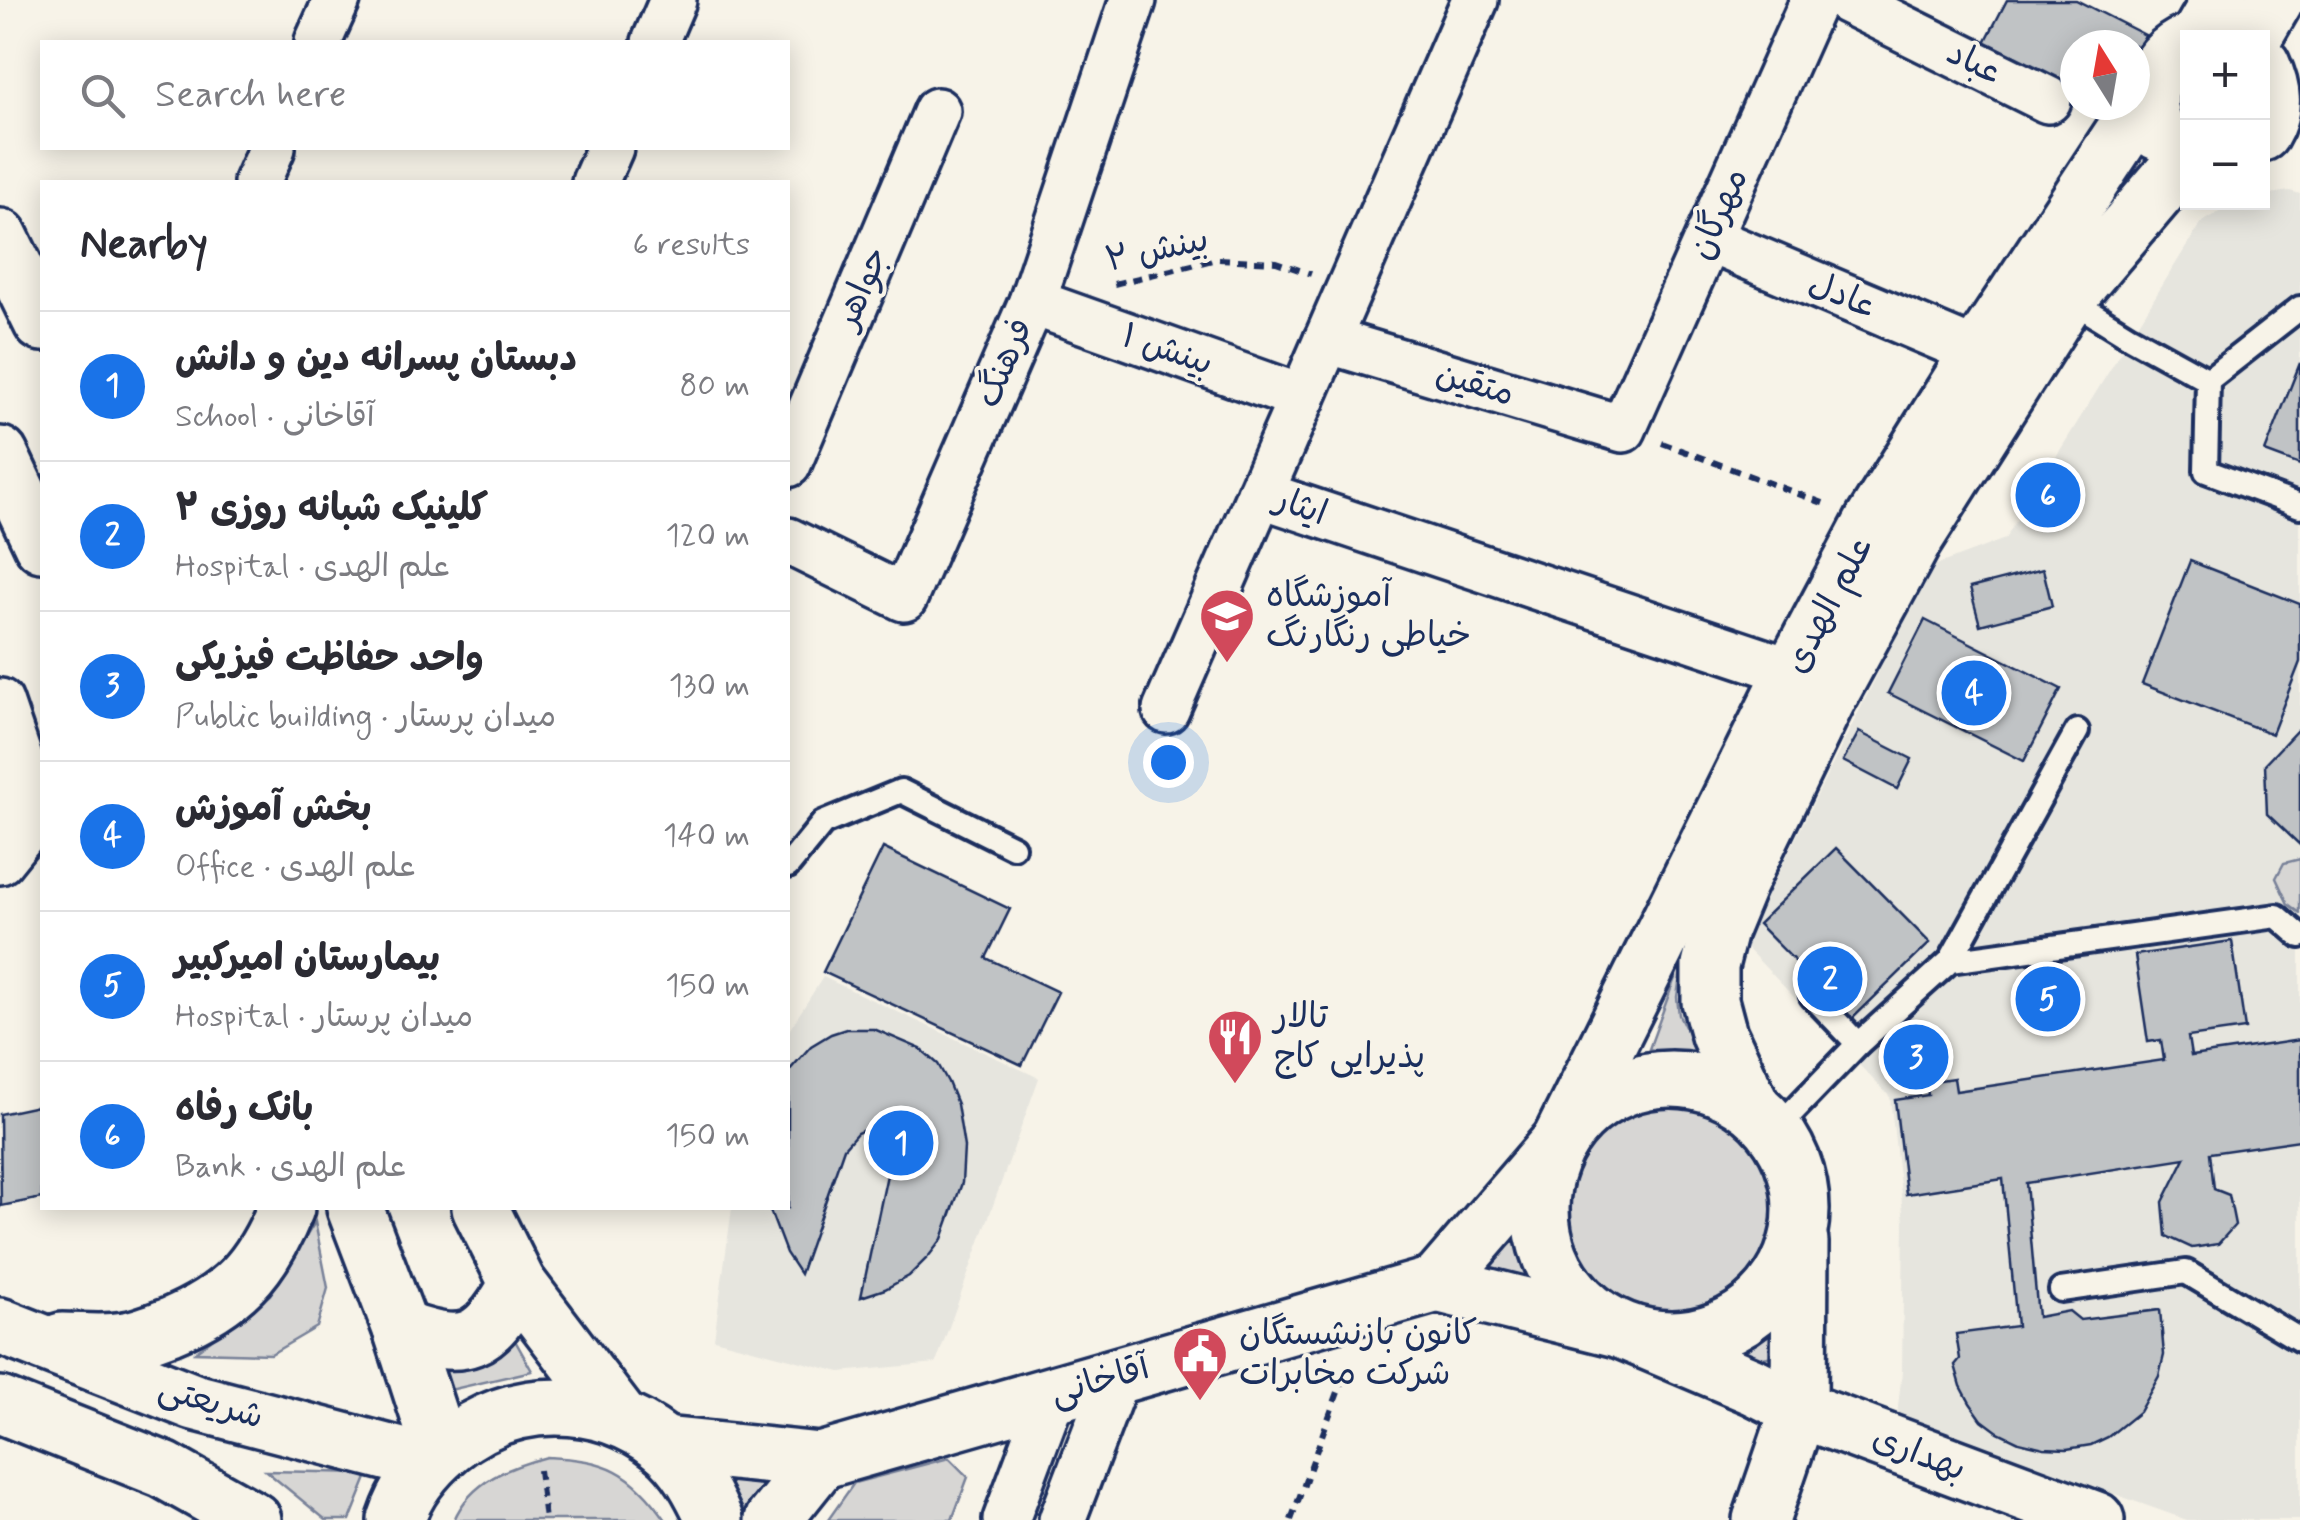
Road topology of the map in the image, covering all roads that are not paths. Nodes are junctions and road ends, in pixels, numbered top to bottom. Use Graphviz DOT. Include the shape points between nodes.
graph roads {
  1 [pos="337,0"];
  2 [pos="673,0"];
  3 [pos="1133,0"];
  4 [pos="1475,0"];
  5 [pos="1814,0"];
  6 [pos="1846,0"];
  7 [pos="2220,0"];
  8 [pos="2276,0"];
  9 [pos="2203,30"];
  10 [pos="2258,30"];
  11 [pos="319,40"];
  12 [pos="656,40"];
  13 [pos="2180,46"];
  14 [pos="2150,91"];
  15 [pos="2048,100"];
  16 [pos="937,112"];
  17 [pos="2150,113"];
  18 [pos="2133,120"];
  19 [pos="271,150"];
  20 [pos="609,150"];
  21 [pos="2180,152"];
  22 [pos="2180,165"];
  23 [pos="257,180"];
  24 [pos="596,180"];
  25 [pos="0,238"];
  26 [pos="1708,239"];
  27 [pos="2067,298"];
  28 [pos="1032,302"];
  29 [pos="2300,308"];
  30 [pos="40,319"];
  31 [pos="1327,340"];
  32 [pos="1978,354"];
  33 [pos="2208,380"];
  34 [pos="1302,398"];
  35 [pos="1623,428"];
  36 [pos="0,455"];
  37 [pos="790,459"];
  38 [pos="1260,494"];
  39 [pos="2300,506"];
  40 [pos="40,540"];
  41 [pos="790,542"];
  42 [pos="1792,672"];
  43 [pos="0,702"];
  44 [pos="1166,710"];
  45 [pos="2077,732"];
  46 [pos="31,757"];
  47 [pos="1013,847"];
  48 [pos="0,862"];
  49 [pos="790,863"];
  50 [pos="2300,936"];
  51 [pos="1950,961"];
  52 [pos="1812,996"];
  53 [pos="1858,1044"];
  54 [pos="1763,1118"];
  55 [pos="1560,1140"];
  56 [pos="285,1210"];
  57 [pos="355,1210"];
  58 [pos="481,1210"];
  59 [pos="1800,1234"];
  60 [pos="518,1284"];
  61 [pos="1437,1284"];
  62 [pos="2060,1290"];
  63 [pos="401,1329"];
  64 [pos="1618,1329"];
  65 [pos="19,1334"];
  66 [pos="2300,1340"];
  67 [pos="1117,1376"];
  68 [pos="1053,1394"];
  69 [pos="194,1402"];
  70 [pos="0,1405"];
  71 [pos="1799,1409"];
  72 [pos="642,1432"];
  73 [pos="434,1458"];
  74 [pos="820,1461"];
  75 [pos="164,1470"];
  76 [pos="253,1520"];
  77 [pos="396,1520"];
  78 [pos="715,1520"];
  79 [pos="773,1520"];
  80 [pos="1006,1520"];
  81 [pos="1062,1520"];
  82 [pos="1762,1520"];
  83 [pos="2096,1520"];
  1 -- 11 [label="street"];
  2 -- 12 [label="street"];
  3 -- 28 [label="street, فرهنگ"];
  4 -- 31 [label="street, ایثار"];
  5 -- 26 [label="street, مهرگان"];
  6 -- 15 [label="street, عباد"];
  7 -- 9 [label="street"];
  8 -- 10 [label="street"];
  13 -- 14 [label="street, علم الهدی" via="2162,61"];
  16 -- 37 [label="street, جواهر"];
  17 -- 21 [label="street" via="2163,139"];
  18 -- 32 [label="street, علم الهدی"];
  19 -- 23 [label="street"];
  20 -- 24 [label="street"];
  22 -- 27 [label="street, علم الهدی"];
  25 -- 30 [label="street"];
  26 -- 32 [label="street, عادل"];
  26 -- 35 [label="street, مهرگان"];
  27 -- 33 [label="lane"];
  27 -- 54 [label="street, علم الهدی" via="1914,540 1827,700 1718,930 1710,1001 1719,1036"];
  28 -- 34 [label="street, بینش ۱"];
  28 -- 41 [label="street, فرهنگ" via="904,598"];
  29 -- 33 [label="lane"];
  31 -- 34 [label="street, ایثار"];
  31 -- 35 [label="street, متقین"];
  32 -- 42 [label="street, علم الهدی" via="1873,521"];
  33 -- 39 [label="lane" via="2206,470"];
  34 -- 38 [label="street, ایثار"];
  36 -- 40 [label="street"];
  38 -- 42 [label="street, ایثار"];
  38 -- 44 [label="street"];
  42 -- 55 [label="street, علم الهدی"];
  43 -- 46 [label="street"];
  45 -- 51 [label="lane"];
  46 -- 48 [label="street" via="21,835"];
  47 -- 49 [label="lane" via="901,791 823,822"];
  50 -- 51 [label="lane" via="2277,916"];
  51 -- 53 [label="lane"];
  52 -- 53 [label="lane"];
  53 -- 54 [label="lane"];
  54 -- 55 [label="street" via="1713,1085 1670,1079 1626,1086 1588,1108"];
  54 -- 59 [label="street" via="1794,1162"];
  55 -- 61 [label="street"];
  55 -- 64 [label="street" via="1543,1182 1541,1227 1554,1269 1581,1304"];
  56 -- 65 [label="street" via="260,1261 199,1313 124,1340"];
  57 -- 63 [label="street"];
  58 -- 60 [label="street"];
  59 -- 64 [label="street" via="1775,1287 1732,1325 1695,1338 1656,1340"];
  59 -- 71 [label="street"];
  60 -- 63 [label="street" via="500,1317 470,1338 433,1341"];
  60 -- 72 [label="street"];
  61 -- 64 [label="street"];
  61 -- 67 [label="street, آقاخانی"];
  62 -- 66 [label="lane" via="2186,1272"];
  63 -- 73 [label="street"];
  64 -- 71 [label="street, بهداری"];
  65 -- 69 [label="street, شریعتی"];
  67 -- 68 [label="street, آقاخانی"];
  67 -- 81 [label="street"];
  68 -- 74 [label="street, آقاخانی"];
  68 -- 80 [label="street"];
  69 -- 73 [label="street, شریعتی"];
  69 -- 75 [label="street" via="208,1414 211,1450 200,1464"];
  70 -- 75 [label="street"];
  71 -- 82 [label="street"];
  71 -- 83 [label="street, بهداری"];
  72 -- 73 [label="street" via="569,1406 517,1410 468,1430"];
  72 -- 74 [label="street"];
  72 -- 78 [label="street" via="698,1483"];
  73 -- 77 [label="street"];
  74 -- 79 [label="street"];
  75 -- 76 [label="street"];
}
